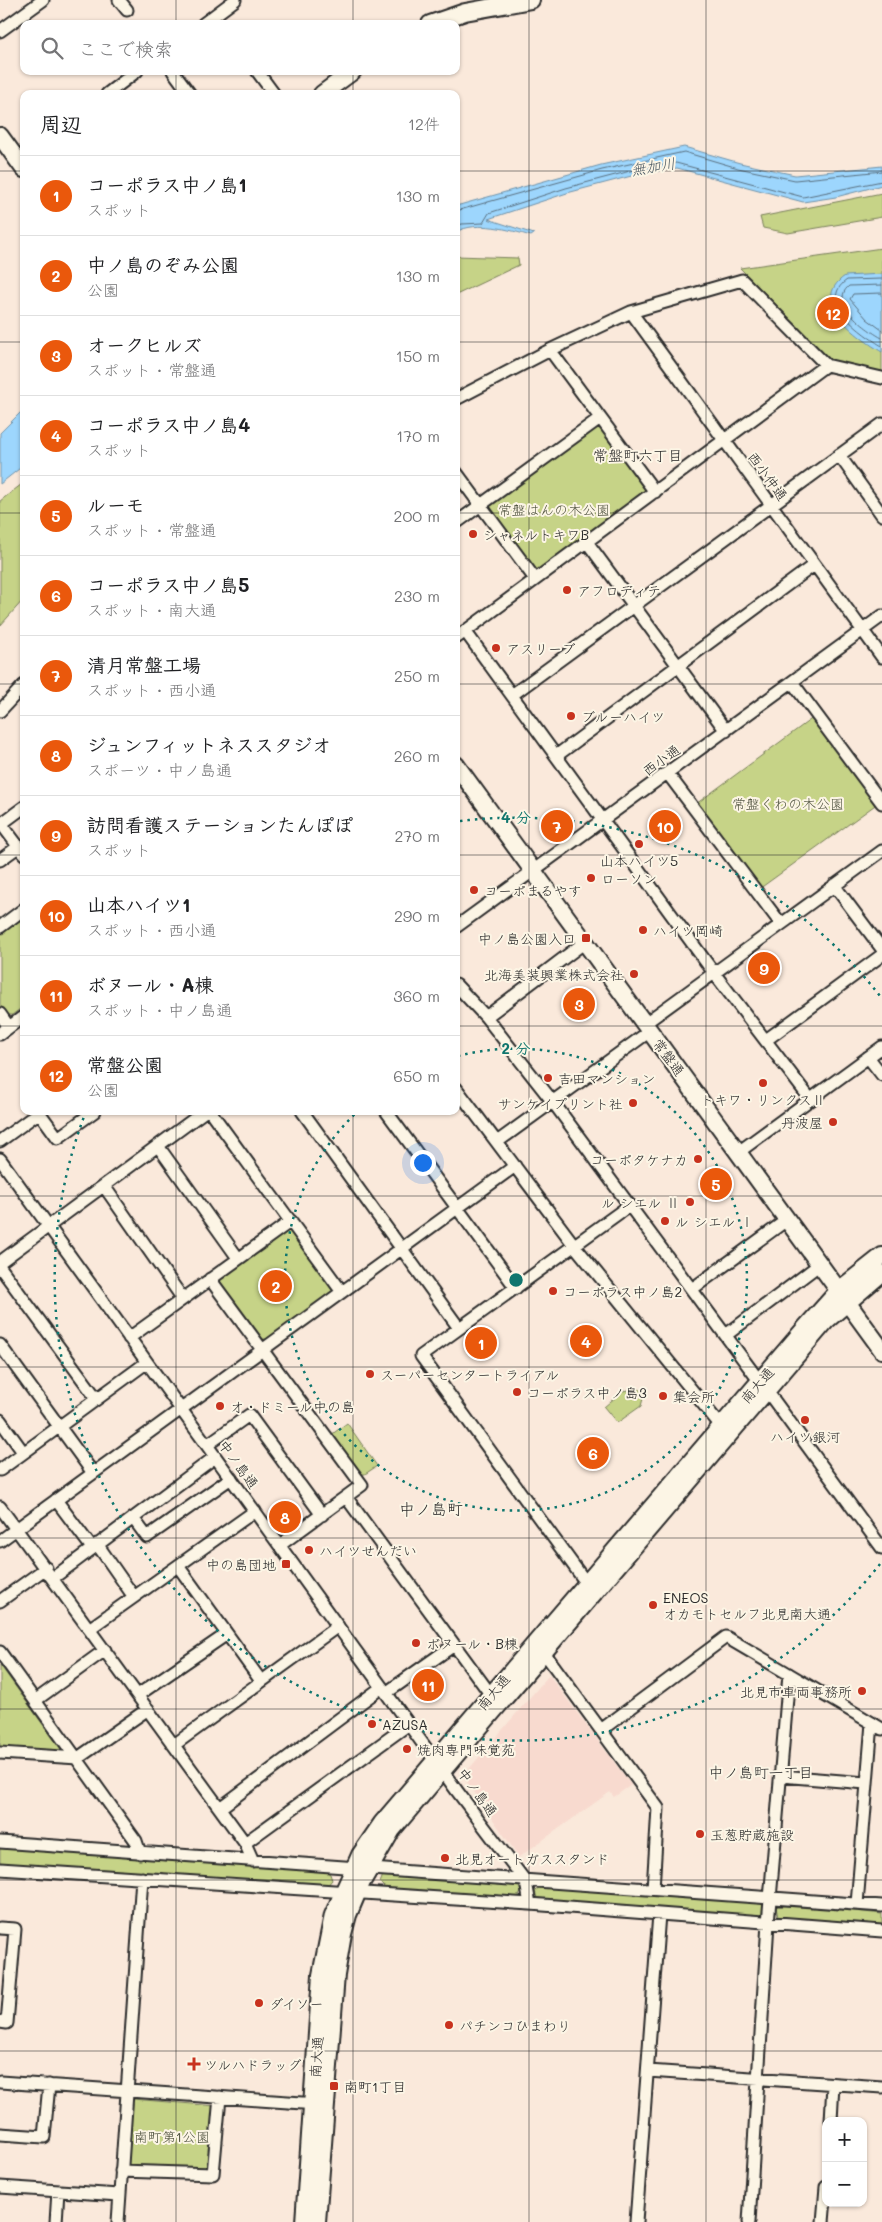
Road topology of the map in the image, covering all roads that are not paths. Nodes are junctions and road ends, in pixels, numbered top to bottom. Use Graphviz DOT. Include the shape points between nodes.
graph roads {
  1 [pos="43,0"];
  2 [pos="119,0"];
  3 [pos="235,0"];
  4 [pos="531,0"];
  5 [pos="127,10"];
  6 [pos="218,19"];
  7 [pos="442,20"];
  8 [pos="0,31"];
  9 [pos="132,75"];
  10 [pos="176,75"];
  11 [pos="260,75"];
  12 [pos="348,75"];
  13 [pos="112,90"];
  14 [pos="187,90"];
  15 [pos="271,90"];
  16 [pos="327,90"];
  17 [pos="0,136"];
  18 [pos="20,160"];
  19 [pos="631,312"];
  20 [pos="550,350"];
  21 [pos="826,365"];
  22 [pos="882,378"];
  23 [pos="460,397"];
  24 [pos="600,418"];
  25 [pos="882,424"];
  26 [pos="724,441"];
  27 [pos="839,455"];
  28 [pos="460,477"];
  29 [pos="655,492"];
  30 [pos="771,504"];
  31 [pos="481,505"];
  32 [pos="882,514"];
  33 [pos="460,520"];
  34 [pos="587,542"];
  35 [pos="814,565"];
  36 [pos="535,579"];
  37 [pos="633,606"];
  38 [pos="882,616"];
  39 [pos="862,630"];
  40 [pos="461,634"];
  41 [pos="882,657"];
  42 [pos="678,666"];
  43 [pos="792,682"];
  44 [pos="20,689"];
  45 [pos="512,695"];
  46 [pos="0,711"];
  47 [pos="726,731"];
  48 [pos="556,756"];
  49 [pos="460,770"];
  50 [pos="668,774"];
  51 [pos="882,802"];
  52 [pos="20,810"];
  53 [pos="603,820"];
  54 [pos="1,823"];
  55 [pos="20,849"];
  56 [pos="20,850"];
  57 [pos="882,851"];
  58 [pos="0,860"];
  59 [pos="534,871"];
  60 [pos="834,885"];
  61 [pos="20,912"];
  62 [pos="1,924"];
  63 [pos="460,924"];
  64 [pos="780,924"];
  65 [pos="585,942"];
  66 [pos="882,949"];
  67 [pos="882,955"];
  68 [pos="714,973"];
  69 [pos="460,989"];
  70 [pos="0,1014"];
  71 [pos="486,1018"];
  72 [pos="20,1019"];
  73 [pos="647,1028"];
  74 [pos="5,1030"];
  75 [pos="766,1040"];
  76 [pos="882,1047"];
  77 [pos="868,1057"];
  78 [pos="882,1075"];
  79 [pos="460,1093"];
  80 [pos="811,1100"];
  81 [pos="553,1102"];
  82 [pos="36,1115"];
  83 [pos="42,1115"];
  84 [pos="90,1115"];
  85 [pos="200,1115"];
  86 [pos="213,1115"];
  87 [pos="305,1115"];
  88 [pos="389,1115"];
  89 [pos="0,1141"];
  90 [pos="497,1142"];
  91 [pos="158,1146"];
  92 [pos="740,1151"];
  93 [pos="0,1159"];
  94 [pos="515,1166"];
  95 [pos="104,1186"];
  96 [pos="630,1205"];
  97 [pos="456,1209"];
  98 [pos="788,1219"];
  99 [pos="291,1221"];
  100 [pos="48,1226"];
  101 [pos="574,1245"];
  102 [pos="401,1249"];
  103 [pos="882,1256"];
  104 [pos="238,1258"];
  105 [pos="0,1262"];
  106 [pos="820,1264"];
  107 [pos="0,1267"];
  108 [pos="882,1273"];
  109 [pos="210,1279"];
  110 [pos="516,1288"];
  111 [pos="692,1289"];
  112 [pos="342,1292"];
  113 [pos="843,1296"];
  114 [pos="183,1299"];
  115 [pos="459,1328"];
  116 [pos="726,1335"];
  117 [pos="129,1338"];
  118 [pos="0,1345"];
  119 [pos="882,1350"];
  120 [pos="262,1352"];
  121 [pos="146,1363"];
  122 [pos="763,1386"];
  123 [pos="97,1399"];
  124 [pos="181,1409"];
  125 [pos="0,1420"];
  126 [pos="59,1426"];
  127 [pos="721,1426"];
  128 [pos="207,1445"];
  129 [pos="23,1452"];
  130 [pos="215,1457"];
  131 [pos="0,1470"];
  132 [pos="93,1473"];
  133 [pos="231,1478"];
  134 [pos="346,1497"];
  135 [pos="56,1500"];
  136 [pos="0,1506"];
  137 [pos="255,1511"];
  138 [pos="322,1515"];
  139 [pos="133,1518"];
  140 [pos="16,1529"];
  141 [pos="0,1541"];
  142 [pos="280,1545"];
  143 [pos="95,1546"];
  144 [pos="882,1548"];
  145 [pos="178,1566"];
  146 [pos="46,1568"];
  147 [pos="53,1578"];
  148 [pos="590,1588"];
  149 [pos="134,1597"];
  150 [pos="0,1601"];
  151 [pos="338,1626"];
  152 [pos="89,1629"];
  153 [pos="227,1634"];
  154 [pos="454,1645"];
  155 [pos="540,1647"];
  156 [pos="105,1650"];
  157 [pos="0,1652"];
  158 [pos="789,1674"];
  159 [pos="261,1681"];
  160 [pos="384,1690"];
  161 [pos="138,1695"];
  162 [pos="491,1695"];
  163 [pos="36,1700"];
  164 [pos="148,1709"];
  165 [pos="872,1723"];
  166 [pos="409,1724"];
  167 [pos="882,1729"];
  168 [pos="601,1730"];
  169 [pos="174,1745"];
  170 [pos="0,1753"];
  171 [pos="78,1758"];
  172 [pos="440,1765"];
  173 [pos="781,1776"];
  174 [pos="866,1783"];
  175 [pos="220,1808"];
  176 [pos="0,1842"];
  177 [pos="245,1843"];
  178 [pos="140,1853"];
  179 [pos="253,1861"];
  180 [pos="362,1867"];
  181 [pos="0,1869"];
  182 [pos="142,1878"];
  183 [pos="526,1882"];
  184 [pos="653,1889"];
  185 [pos="350,1893"];
  186 [pos="771,1896"];
  187 [pos="530,1904"];
  188 [pos="857,1904"];
  189 [pos="882,1906"];
  190 [pos="659,1914"];
  191 [pos="768,1923"];
  192 [pos="0,1928"];
  193 [pos="882,1931"];
  194 [pos="0,2022"];
  195 [pos="648,2071"];
  196 [pos="759,2079"];
  197 [pos="0,2082"];
  198 [pos="834,2084"];
  199 [pos="49,2085"];
  200 [pos="882,2087"];
  201 [pos="126,2091"];
  202 [pos="220,2097"];
  203 [pos="319,2104"];
  204 [pos="831,2117"];
  205 [pos="0,2134"];
  206 [pos="121,2171"];
  207 [pos="0,2187"];
  208 [pos="58,2191"];
  209 [pos="0,2194"];
  210 [pos="119,2195"];
  211 [pos="824,2207"];
  212 [pos="56,2222"];
  213 [pos="118,2222"];
  214 [pos="304,2222"];
  215 [pos="317,2222"];
  216 [pos="636,2222"];
  217 [pos="749,2222"];
  218 [pos="823,2222"];
  1 -- 8 [label="street"];
  2 -- 5 [label="street"];
  3 -- 6 [label="street"];
  4 -- 7 [label="street" via="465,12"];
  9 -- 13 [label="street"];
  10 -- 14 [label="street"];
  11 -- 15 [label="street"];
  12 -- 16 [label="street"];
  17 -- 18 [label="street"];
  19 -- 20 [label="street"];
  19 -- 21 [label="street" via="742,280"];
  19 -- 26 [label="street, 西小仲通"];
  20 -- 23 [label="street"];
  20 -- 24 [label="street"];
  21 -- 22 [label="street"];
  21 -- 26 [label="street"];
  24 -- 29 [label="street"];
  24 -- 31 [label="street"];
  25 -- 27 [label="street"];
  26 -- 29 [label="street"];
  26 -- 30 [label="street, 西小仲通"];
  27 -- 30 [label="street"];
  27 -- 32 [label="street"];
  28 -- 31 [label="street"];
  29 -- 34 [label="street"];
  30 -- 35 [label="street, 西小仲通"];
  30 -- 37 [label="street"];
  31 -- 33 [label="street"];
  31 -- 36 [label="street"];
  34 -- 36 [label="street"];
  34 -- 37 [label="street"];
  35 -- 39 [label="street, 西小仲通"];
  35 -- 42 [label="street"];
  36 -- 40 [label="street"];
  37 -- 42 [label="street"];
  37 -- 45 [label="street"];
  38 -- 39 [label="street, 西小通"];
  39 -- 41 [label="street, 西小仲通"];
  39 -- 43 [label="street, 西小通"];
  40 -- 45 [label="street"];
  42 -- 47 [label="street"];
  42 -- 48 [label="street"];
  43 -- 47 [label="street, 西小通"];
  43 -- 51 [label="street"];
  44 -- 46 [label="street"];
  45 -- 48 [label="street"];
  47 -- 50 [label="street, 西小通"];
  48 -- 53 [label="street"];
  49 -- 59 [label="street, 常盤通"];
  50 -- 53 [label="street, 西小通"];
  50 -- 64 [label="street"];
  52 -- 54 [label="street"];
  53 -- 59 [label="street, 西小通"];
  53 -- 68 [label="street"];
  54 -- 55 [label="street"];
  56 -- 58 [label="street"];
  57 -- 60 [label="street"];
  59 -- 63 [label="street, 西小通"];
  59 -- 65 [label="street, 常盤通"];
  60 -- 64 [label="street"];
  60 -- 66 [label="street"];
  61 -- 62 [label="street"];
  64 -- 68 [label="street"];
  65 -- 71 [label="street"];
  65 -- 73 [label="street, 常盤通"];
  67 -- 75 [label="street"];
  68 -- 73 [label="street"];
  68 -- 75 [label="street"];
  69 -- 71 [label="street"];
  70 -- 74 [label="street"];
  71 -- 81 [label="street"];
  72 -- 74 [label="street"];
  73 -- 81 [label="street"];
  73 -- 92 [label="street, 常盤通"];
  75 -- 80 [label="street"];
  76 -- 77 [label="street"];
  77 -- 78 [label="street"];
  77 -- 80 [label="street"];
  79 -- 90 [label="street"];
  80 -- 92 [label="street"];
  81 -- 90 [label="street"];
  81 -- 96 [label="street"];
  82 -- 89 [label="street"];
  83 -- 84 [label="street" via="58,1138"];
  85 -- 91 [label="street"];
  86 -- 99 [label="street"];
  87 -- 102 [label="street"];
  88 -- 97 [label="street"];
  90 -- 94 [label="street"];
  91 -- 95 [label="street"];
  91 -- 104 [label="street"];
  92 -- 98 [label="street, 常盤通"];
  93 -- 100 [label="street, 中ノ島通"];
  94 -- 97 [label="street"];
  94 -- 101 [label="street"];
  95 -- 100 [label="street"];
  95 -- 114 [label="street"];
  96 -- 101 [label="street"];
  96 -- 111 [label="street"];
  97 -- 102 [label="street"];
  97 -- 110 [label="street"];
  98 -- 106 [label="street, 常盤通"];
  98 -- 111 [label="street"];
  99 -- 104 [label="street"];
  99 -- 112 [label="street"];
  100 -- 105 [label="street"];
  100 -- 117 [label="street, 中ノ島通"];
  101 -- 110 [label="street"];
  101 -- 127 [label="street"];
  102 -- 112 [label="street"];
  102 -- 115 [label="street"];
  103 -- 113 [label="street, 南大通"];
  104 -- 109 [label="street"];
  106 -- 113 [label="street, 常盤通"];
  106 -- 116 [label="street"];
  107 -- 123 [label="street"];
  108 -- 113 [label="street, 南大通"];
  109 -- 114 [label="street"];
  109 -- 120 [label="street"];
  110 -- 115 [label="street"];
  111 -- 116 [label="street"];
  112 -- 120 [label="street"];
  113 -- 119 [label="street, 常盤通"];
  113 -- 122 [label="street, 南大通" via="826,1321"];
  114 -- 117 [label="street"];
  115 -- 148 [label="street" via="421,1356"];
  116 -- 122 [label="street"];
  117 -- 121 [label="street, 中ノ島通"];
  118 -- 126 [label="street"];
  120 -- 124 [label="street"];
  120 -- 134 [label="street" via="362,1485"];
  121 -- 123 [label="street"];
  121 -- 124 [label="street, 中ノ島通"];
  122 -- 127 [label="street, 南大通"];
  122 -- 144 [label="street"];
  122 -- 148 [label="street, 南大通"];
  123 -- 126 [label="street"];
  124 -- 128 [label="street, 中ノ島通"];
  124 -- 132 [label="street"];
  125 -- 129 [label="street"];
  126 -- 129 [label="street"];
  126 -- 132 [label="street"];
  127 -- 148 [label="street, 南大通"];
  128 -- 130 [label="street, 中ノ島通"];
  128 -- 138 [label="street" via="249,1415"];
  129 -- 131 [label="street"];
  130 -- 133 [label="street, 中ノ島通"];
  130 -- 139 [label="street"];
  132 -- 135 [label="street"];
  133 -- 137 [label="street, 中ノ島通"];
  133 -- 139 [label="street" via="147,1537"];
  134 -- 138 [label="street"];
  134 -- 154 [label="street"];
  135 -- 140 [label="street"];
  135 -- 143 [label="street"];
  136 -- 140 [label="street"];
  137 -- 142 [label="street, 中ノ島通"];
  137 -- 145 [label="street"];
  138 -- 142 [label="street"];
  139 -- 143 [label="street"];
  140 -- 141 [label="street"];
  140 -- 146 [label="street"];
  142 -- 151 [label="street, 中ノ島通"];
  143 -- 147 [label="street"];
  143 -- 149 [label="street"];
  145 -- 149 [label="street"];
  145 -- 153 [label="street"];
  146 -- 147 [label="street"];
  146 -- 150 [label="street"];
  147 -- 152 [label="street"];
  148 -- 155 [label="street, 南大通"];
  149 -- 152 [label="street"];
  151 -- 159 [label="street"];
  151 -- 160 [label="street, 中ノ島通"];
  152 -- 156 [label="street"];
  153 -- 159 [label="street"];
  153 -- 161 [label="street"];
  154 -- 160 [label="street"];
  154 -- 162 [label="street"];
  155 -- 162 [label="street, 南大通"];
  155 -- 168 [label="street"];
  155 -- 172 [label="street, 南大通"];
  156 -- 161 [label="street"];
  156 -- 163 [label="street"];
  157 -- 163 [label="street"];
  158 -- 165 [label="street"];
  158 -- 168 [label="street" via="726,1637"];
  158 -- 173 [label="street"];
  159 -- 169 [label="street"];
  160 -- 166 [label="street, 中ノ島通"];
  160 -- 175 [label="street"];
  161 -- 164 [label="street"];
  162 -- 172 [label="street, 南大通"];
  163 -- 171 [label="street"];
  164 -- 169 [label="street"];
  164 -- 171 [label="street"];
  165 -- 167 [label="street"];
  165 -- 174 [label="street"];
  166 -- 172 [label="street, 中ノ島通"];
  166 -- 177 [label="street"];
  168 -- 184 [label="street" via="658,1808"];
  169 -- 175 [label="street"];
  170 -- 171 [label="street"];
  171 -- 178 [label="street" via="136,1841"];
  172 -- 180 [label="street, 南大通"];
  172 -- 183 [label="street, 中ノ島通"];
  173 -- 174 [label="street"];
  173 -- 186 [label="street"];
  174 -- 188 [label="street"];
  175 -- 177 [label="street"];
  176 -- 178 [label="street"];
  177 -- 179 [label="street"];
  178 -- 179 [label="street"];
  179 -- 180 [label="street"];
  180 -- 183 [label="street"];
  180 -- 185 [label="street, 南大通"];
  181 -- 182 [label="street"];
  182 -- 185 [label="street"];
  182 -- 201 [label="street"];
  183 -- 184 [label="street"];
  183 -- 187 [label="street, 中ノ島通"];
  184 -- 186 [label="street"];
  185 -- 187 [label="street"];
  185 -- 203 [label="street, 南大通"];
  186 -- 188 [label="street"];
  186 -- 191 [label="street"];
  187 -- 190 [label="street"];
  188 -- 189 [label="street"];
  190 -- 191 [label="street"];
  190 -- 195 [label="street"];
  191 -- 193 [label="street"];
  191 -- 196 [label="street"];
  192 -- 194 [label="street" via="15,1929 7,2022"];
  195 -- 196 [label="street"];
  195 -- 216 [label="street"];
  196 -- 198 [label="street"];
  196 -- 217 [label="street"];
  197 -- 199 [label="street"];
  198 -- 200 [label="street"];
  198 -- 204 [label="street"];
  199 -- 201 [label="street"];
  199 -- 205 [label="street" via="44,2137"];
  201 -- 202 [label="street"];
  201 -- 206 [label="street"];
  202 -- 203 [label="street"];
  202 -- 206 [label="street" via="214,2174"];
  203 -- 214 [label="street, 南大通"];
  203 -- 215 [label="street, 南大通"];
  206 -- 210 [label="street"];
  207 -- 208 [label="street"];
  207 -- 209 [label="street"];
  208 -- 210 [label="street"];
  208 -- 212 [label="street"];
  210 -- 213 [label="street"];
  211 -- 218 [label="street"];
}
